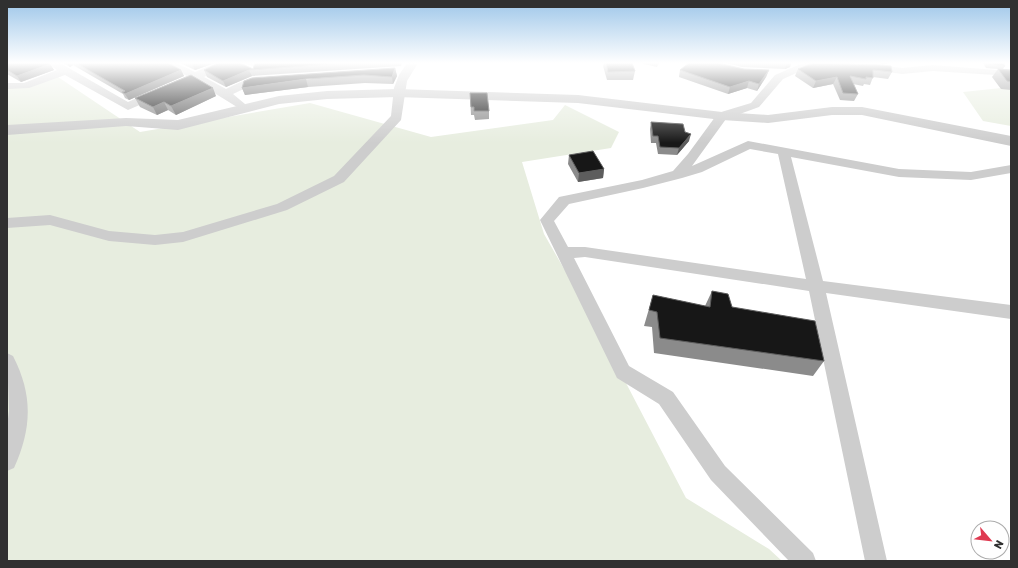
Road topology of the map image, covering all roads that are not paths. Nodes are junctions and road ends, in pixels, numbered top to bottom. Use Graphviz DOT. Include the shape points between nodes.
graph roads {
  1 [pos="96,90"];
  2 [pos="168,90"];
  3 [pos="220,90"];
  4 [pos="234,90"];
  5 [pos="399,90"];
  6 [pos="768,90"];
  7 [pos="226,93"];
  8 [pos="397,93"];
  9 [pos="245,109"];
  10 [pos="722,116"];
  11 [pos="7,130"];
  12 [pos="1011,141"];
  13 [pos="784,153"];
  14 [pos="1011,169"];
  15 [pos="677,175"];
  16 [pos="7,223"];
  17 [pos="564,253"];
  18 [pos="816,286"];
  19 [pos="1011,312"];
  20 [pos="7,361"];
  21 [pos="7,461"];
  22 [pos="804,561"];
  23 [pos="876,561"];
  1 -- 2 [label="street" via="128,108"];
  3 -- 7 [label="street"];
  4 -- 7 [label="street"];
  5 -- 8 [label="street"];
  6 -- 10 [label="street" via="755,104"];
  7 -- 9 [label="street"];
  8 -- 9 [label="street" via="327,94 279,100"];
  8 -- 10 [label="street" via="578,99"];
  8 -- 16 [label="street" via="397,117 338,179 275,210 183,237 155,240 109,236 50,220"];
  9 -- 11 [label="street" via="178,125 126,122"];
  10 -- 12 [label="street" via="768,119 832,111 862,111"];
  10 -- 15 [label="street"];
  13 -- 14 [label="street" via="899,173 971,176"];
  13 -- 15 [label="street" via="748,145 697,169"];
  13 -- 18 [label="street"];
  15 -- 17 [label="street" via="564,200 547,220"];
  17 -- 18 [label="street" via="585,252"];
  17 -- 22 [label="street" via="623,372 666,398 718,473"];
  18 -- 19 [label="street"];
  18 -- 23 [label="street"];
  20 -- 21 [label="street" via="17,386 19,420"];
}
